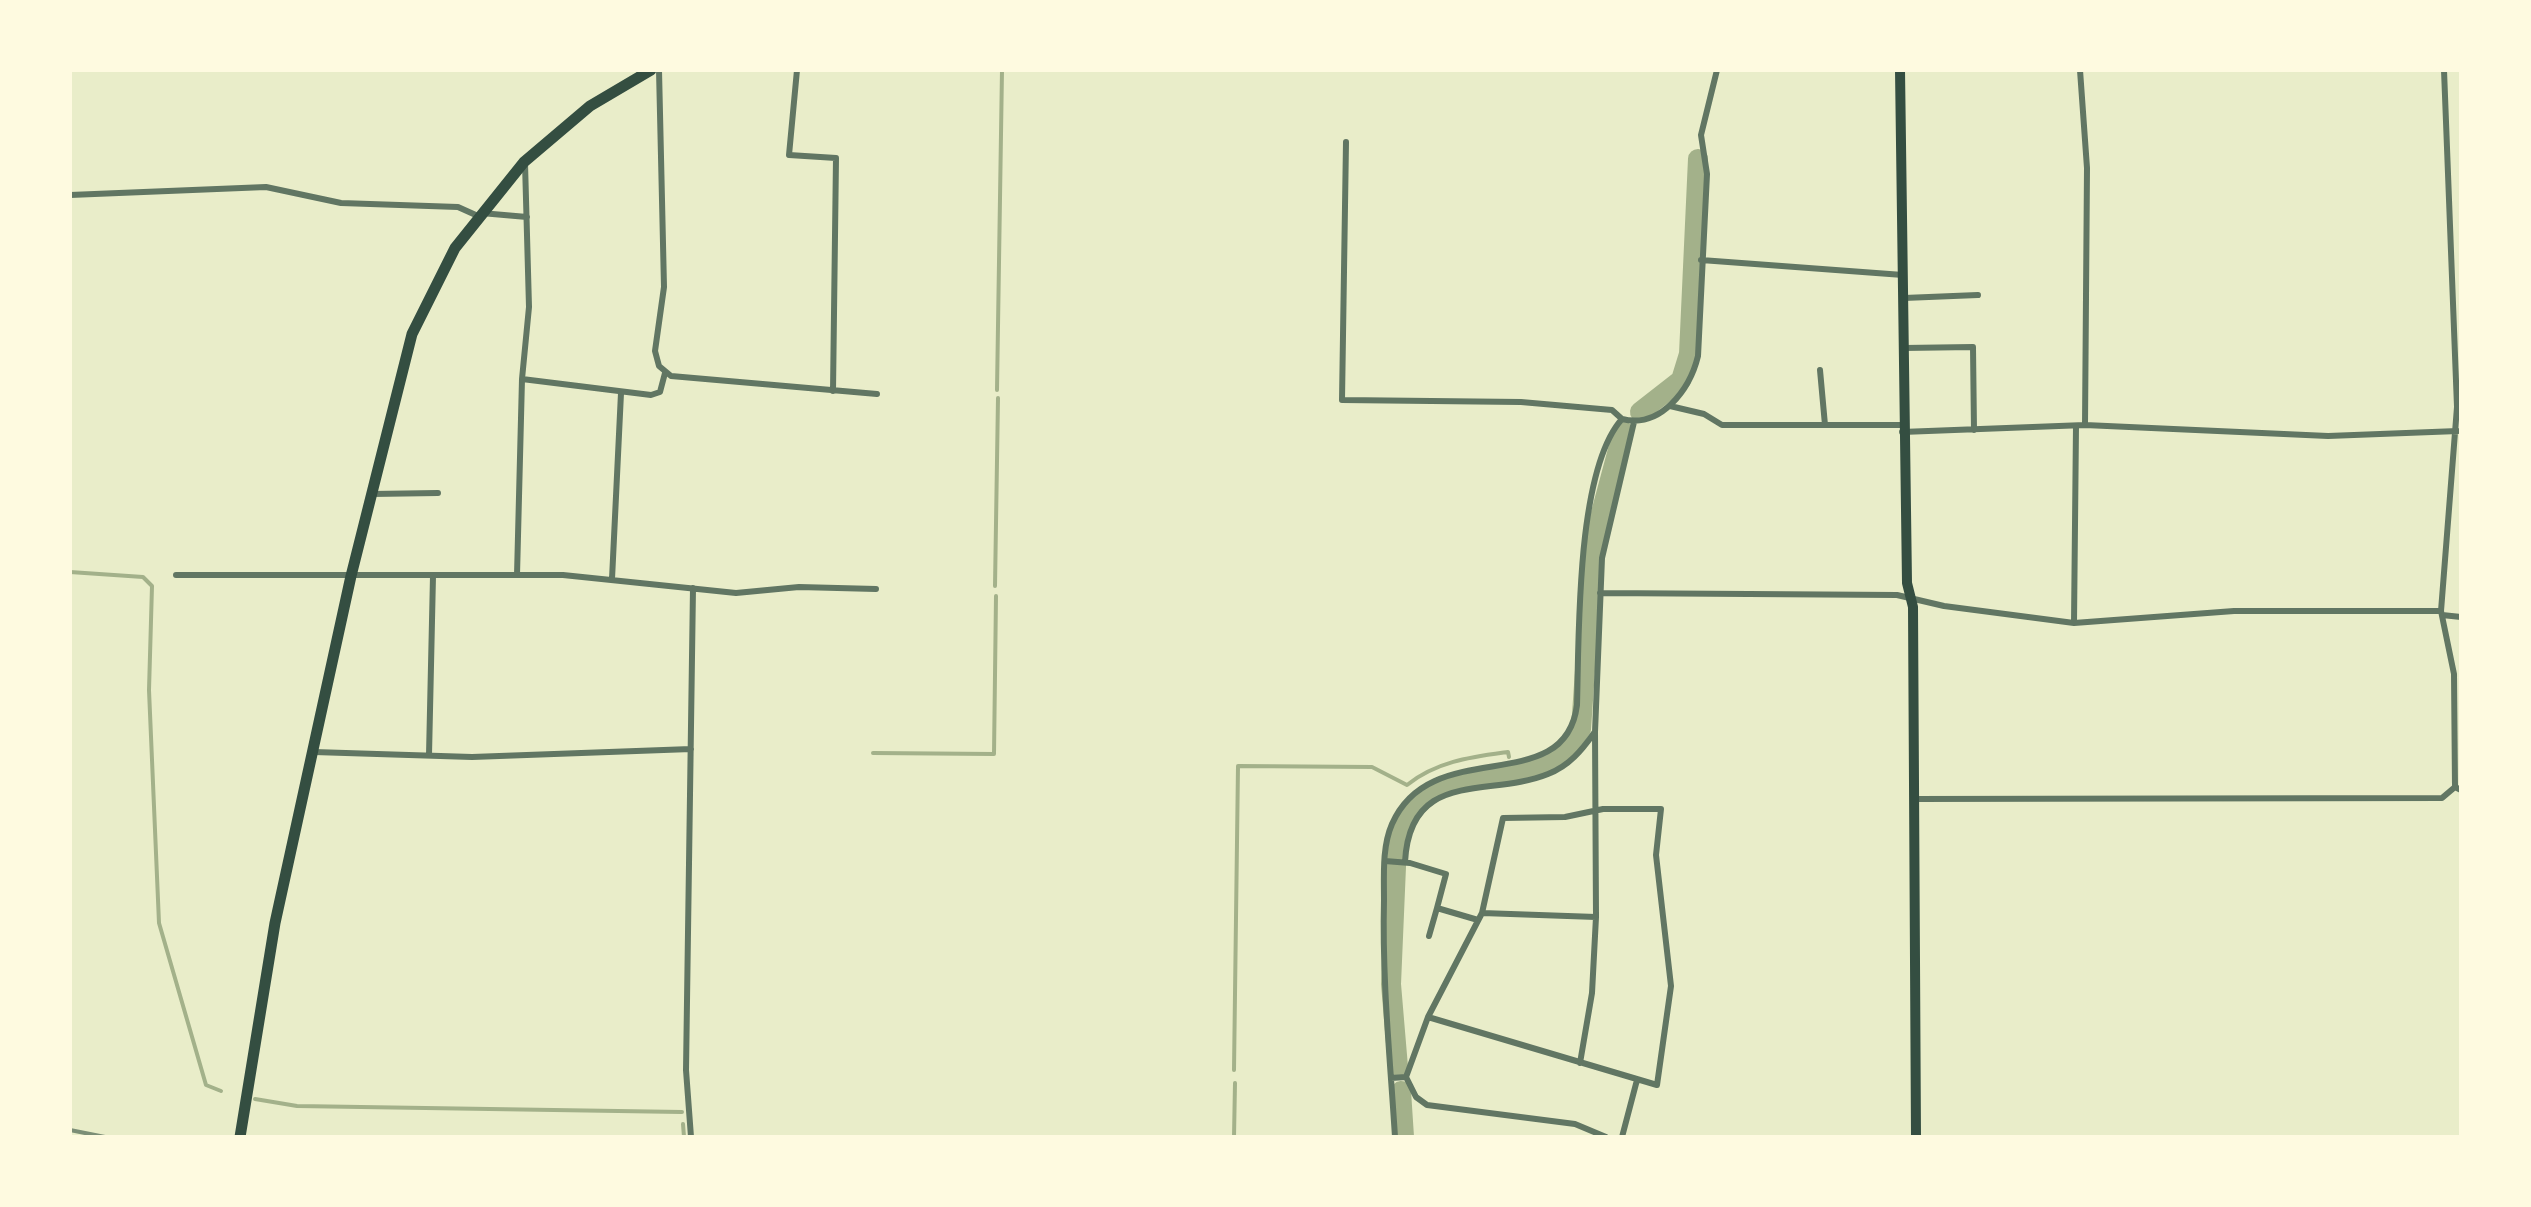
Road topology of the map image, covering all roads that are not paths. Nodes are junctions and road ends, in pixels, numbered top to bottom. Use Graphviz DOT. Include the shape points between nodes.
graph roads {
  1 [pos="655,70"];
  2 [pos="797,70"];
  3 [pos="1716,70"];
  4 [pos="1900,70"];
  5 [pos="2080,70"];
  6 [pos="2444,70"];
  7 [pos="1346,142"];
  8 [pos="524,162"];
  9 [pos="70,195"];
  10 [pos="479,215"];
  11 [pos="527,217"];
  12 [pos="1701,260"];
  13 [pos="1904,275"];
  14 [pos="1978,295"];
  15 [pos="1904,298"];
  16 [pos="1903,348"];
  17 [pos="1820,370"];
  18 [pos="665,373"];
  19 [pos="522,379"];
  20 [pos="833,390"];
  21 [pos="621,393"];
  22 [pos="877,394"];
  23 [pos="1669,406"];
  24 [pos="1622,419"];
  25 [pos="1634,422"];
  26 [pos="1825,425"];
  27 [pos="2080,426"];
  28 [pos="1902,429"];
  29 [pos="1974,430"];
  30 [pos="2459,431"];
  31 [pos="438,492"];
  32 [pos="371,494"];
  33 [pos="176,575"];
  34 [pos="517,575"];
  35 [pos="351,576"];
  36 [pos="432,576"];
  37 [pos="612,578"];
  38 [pos="692,588"];
  39 [pos="876,589"];
  40 [pos="1600,593"];
  41 [pos="1910,597"];
  42 [pos="2442,613"];
  43 [pos="2461,617"];
  44 [pos="2074,624"];
  45 [pos="1595,732"];
  46 [pos="690,748"];
  47 [pos="312,752"];
  48 [pos="429,756"];
  49 [pos="2458,789"];
  50 [pos="1915,799"];
  51 [pos="1597,811"];
  52 [pos="1388,862"];
  53 [pos="1403,862"];
  54 [pos="1437,908"];
  55 [pos="1480,917"];
  56 [pos="1596,917"];
  57 [pos="1429,936"];
  58 [pos="1428,1017"];
  59 [pos="1580,1063"];
  60 [pos="1406,1076"];
  61 [pos="1391,1078"];
  62 [pos="1637,1080"];
  63 [pos="240,1137"];
  64 [pos="691,1137"];
  65 [pos="1395,1137"];
  66 [pos="1606,1137"];
  67 [pos="1622,1137"];
  68 [pos="1916,1137"];
  1 -- 8 [label="highway" via="590,106"];
  1 -- 18 [label="street" via="664,287 654,351"];
  2 -- 20 [label="street" via="789,155 836,158"];
  3 -- 12 [label="street" via="1701,135 1707,174"];
  4 -- 13 [label="main road"];
  5 -- 27 [label="street" via="2086,168"];
  6 -- 30 [label="street"];
  7 -- 24 [label="street" via="1342,400 1521,402 1612,410"];
  8 -- 10 [label="highway"];
  8 -- 11 [label="street"];
  9 -- 10 [label="street" via="266,188 341,203 458,208"];
  10 -- 11 [label="street"];
  10 -- 32 [label="highway" via="412,334"];
  11 -- 19 [label="street"];
  12 -- 13 [label="street"];
  12 -- 23 [label="street" via="1698,356 1688,385"];
  13 -- 15 [label="main road"];
  14 -- 15 [label="street"];
  15 -- 16 [label="main road"];
  16 -- 28 [label="main road"];
  16 -- 29 [label="street" via="1973,348"];
  17 -- 26 [label="street"];
  18 -- 20 [label="street"];
  18 -- 21 [label="street" via="658,394"];
  19 -- 21 [label="street"];
  19 -- 34 [label="street"];
  20 -- 22 [label="street"];
  21 -- 37 [label="street"];
  23 -- 25 [label="street"];
  23 -- 26 [label="street" via="1722,425"];
  24 -- 25 [label="street"];
  24 -- 52 [label="street" via="1607,442 1584,538 1572,726 1538,758 1448,773 1420,789 1391,826"];
  25 -- 40 [label="street" via="1604,538"];
  26 -- 28 [label="street"];
  27 -- 29 [label="street"];
  27 -- 30 [label="street" via="2328,436"];
  27 -- 44 [label="street"];
  28 -- 29 [label="street"];
  28 -- 41 [label="main road"];
  30 -- 42 [label="street"];
  31 -- 32 [label="street"];
  32 -- 35 [label="highway"];
  33 -- 35 [label="street"];
  34 -- 36 [label="street"];
  34 -- 37 [label="street"];
  35 -- 36 [label="street"];
  35 -- 47 [label="highway"];
  36 -- 48 [label="street"];
  37 -- 38 [label="street"];
  38 -- 39 [label="street"];
  38 -- 46 [label="street"];
  40 -- 41 [label="street"];
  40 -- 45 [label="street"];
  41 -- 44 [label="street"];
  41 -- 50 [label="main road"];
  42 -- 43 [label="street"];
  42 -- 44 [label="street" via="2234,611"];
  42 -- 49 [label="street" via="2454,674"];
  45 -- 51 [label="street"];
  45 -- 53 [label="street" via="1576,756 1546,775 1458,789 1434,801 1412,828"];
  46 -- 48 [label="street"];
  46 -- 64 [label="street"];
  47 -- 48 [label="street"];
  47 -- 63 [label="highway" via="265,976"];
  49 -- 50 [label="street" via="2442,798"];
  50 -- 68 [label="main road"];
  51 -- 55 [label="street" via="1503,818"];
  51 -- 56 [label="street"];
  51 -- 62 [label="street" via="1661,809 1656,855 1671,986 1656,1085"];
  52 -- 53 [label="street"];
  52 -- 61 [label="street" via="1382,978"];
  53 -- 54 [label="street" via="1446,874"];
  54 -- 55 [label="street"];
  54 -- 57 [label="street"];
  55 -- 56 [label="street"];
  55 -- 58 [label="street"];
  56 -- 59 [label="street"];
  58 -- 59 [label="street"];
  58 -- 60 [label="street"];
  59 -- 62 [label="street"];
  60 -- 61 [label="street"];
  60 -- 66 [label="street" via="1426,1105 1576,1124"];
  61 -- 65 [label="street"];
  62 -- 67 [label="street"];
}
